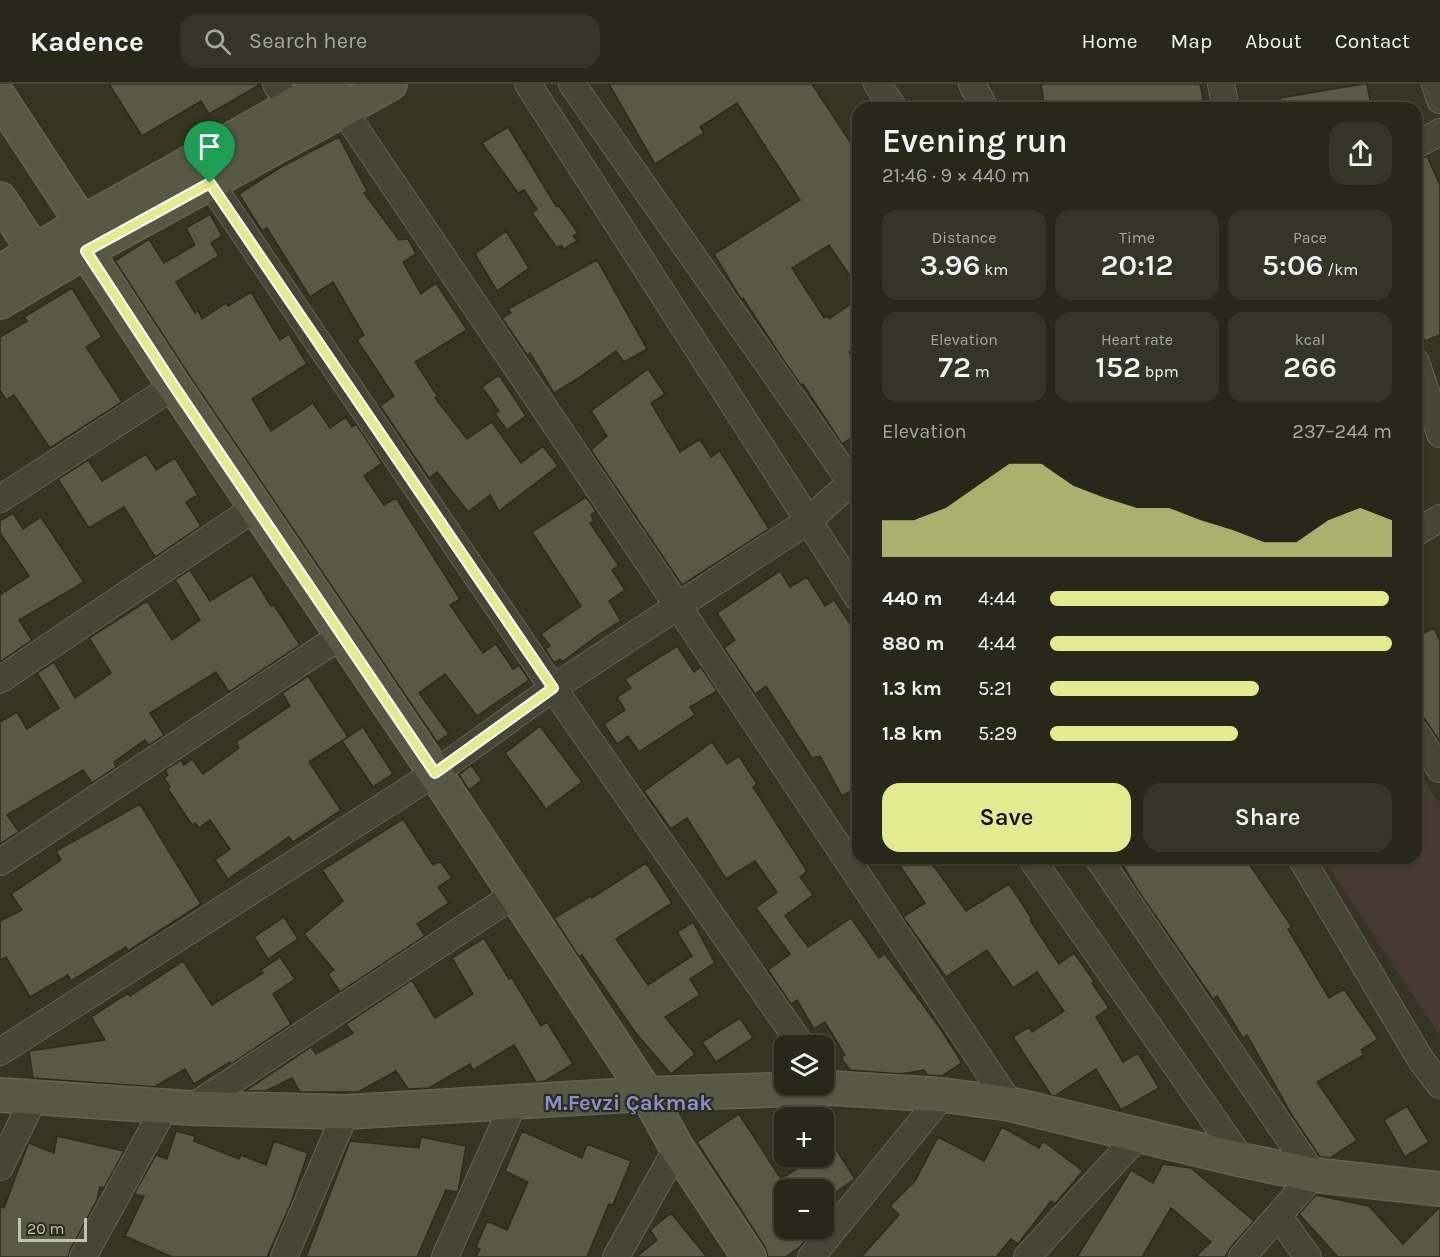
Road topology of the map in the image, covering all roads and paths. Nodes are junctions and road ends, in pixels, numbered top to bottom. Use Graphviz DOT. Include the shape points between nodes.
graph roads {
  1 [pos="390,84"];
  2 [pos="528,84"];
  3 [pos="572,84"];
  4 [pos="877,84"];
  5 [pos="972,84"];
  6 [pos="1221,84"];
  7 [pos="1435,84"];
  8 [pos="335,94"];
  9 [pos="284,95"];
  10 [pos="0,98"];
  11 [pos="1440,100"];
  12 [pos="890,102"];
  13 [pos="982,102"];
  14 [pos="1225,102"];
  15 [pos="1440,132"];
  16 [pos="1422,142"];
  17 [pos="210,183"];
  18 [pos="0,199"];
  19 [pos="84,237"];
  20 [pos="34,251"];
  21 [pos="0,272"];
  22 [pos="0,302"];
  23 [pos="1422,380"];
  24 [pos="174,386"];
  25 [pos="1439,430"];
  26 [pos="852,477"];
  27 [pos="852,486"];
  28 [pos="0,499"];
  29 [pos="256,507"];
  30 [pos="1440,518"];
  31 [pos="808,521"];
  32 [pos="1422,529"];
  33 [pos="852,589"];
  34 [pos="678,606"];
  35 [pos="342,635"];
  36 [pos="0,680"];
  37 [pos="553,688"];
  38 [pos="1422,742"];
  39 [pos="1440,769"];
  40 [pos="435,773"];
  41 [pos="0,862"];
  42 [pos="1035,864"];
  43 [pos="1102,864"];
  44 [pos="1305,864"];
  45 [pos="514,895"];
  46 [pos="794,1035"];
  47 [pos="0,1052"];
  48 [pos="834,1083"];
  49 [pos="1440,1084"];
  50 [pos="774,1086"];
  51 [pos="647,1094"];
  52 [pos="0,1095"];
  53 [pos="943,1095"];
  54 [pos="34,1098"];
  55 [pos="514,1102"];
  56 [pos="1010,1104"];
  57 [pos="178,1107"];
  58 [pos="346,1112"];
  59 [pos="1140,1134"];
  60 [pos="677,1148"];
  61 [pos="1242,1160"];
  62 [pos="0,1167"];
  63 [pos="1314,1175"];
  64 [pos="1440,1189"];
  65 [pos="1279,1217"];
  66 [pos="83,1257"];
  67 [pos="284,1257"];
  68 [pos="445,1257"];
  69 [pos="616,1257"];
  70 [pos="749,1257"];
  71 [pos="811,1257"];
  72 [pos="1027,1257"];
  73 [pos="1242,1257"];
  74 [pos="1308,1257"];
  1 -- 8 [label="street"];
  2 -- 31 [label="street"];
  3 -- 26 [label="street"];
  4 -- 12 [label="street"];
  5 -- 13 [label="street"];
  6 -- 14 [label="street"];
  7 -- 11 [label="street"];
  8 -- 9 [label="street"];
  8 -- 17 [label="street"];
  8 -- 34 [label="street"];
  9 -- 19 [label="street"];
  10 -- 19 [label="street"];
  15 -- 16 [label="street"];
  17 -- 19 [label="street"];
  17 -- 37 [label="street"];
  18 -- 20 [label="street"];
  19 -- 20 [label="street"];
  19 -- 22 [label="street"];
  19 -- 24 [label="street"];
  20 -- 21 [label="street"];
  23 -- 25 [label="street"];
  24 -- 28 [label="street"];
  24 -- 29 [label="street"];
  27 -- 31 [label="street"];
  29 -- 35 [label="street"];
  29 -- 36 [label="street"];
  30 -- 32 [label="street"];
  31 -- 33 [label="street"];
  31 -- 34 [label="street"];
  34 -- 37 [label="street"];
  34 -- 56 [label="street"];
  35 -- 40 [label="street"];
  35 -- 41 [label="street"];
  37 -- 40 [label="street"];
  37 -- 46 [label="street"];
  38 -- 39 [label="street"];
  40 -- 45 [label="street"];
  40 -- 47 [label="street"];
  42 -- 61 [label="street"];
  43 -- 63 [label="street"];
  44 -- 49 [label="street" via="1421,1060"];
  45 -- 51 [label="street"];
  45 -- 57 [label="street"];
  48 -- 53 [label="street"];
  50 -- 51 [label="street"];
  51 -- 55 [label="street"];
  51 -- 60 [label="street"];
  52 -- 54 [label="street"];
  53 -- 56 [label="street"];
  53 -- 71 [label="street"];
  54 -- 57 [label="street"];
  54 -- 62 [label="street"];
  55 -- 58 [label="street"];
  55 -- 68 [label="street"];
  56 -- 59 [label="street"];
  57 -- 58 [label="street"];
  57 -- 66 [label="street"];
  58 -- 67 [label="street"];
  59 -- 61 [label="street"];
  59 -- 72 [label="street"];
  60 -- 69 [label="street"];
  60 -- 70 [label="street"];
  61 -- 63 [label="street"];
  63 -- 64 [label="street"];
  63 -- 65 [label="street"];
  65 -- 73 [label="street"];
  65 -- 74 [label="street"];
}
